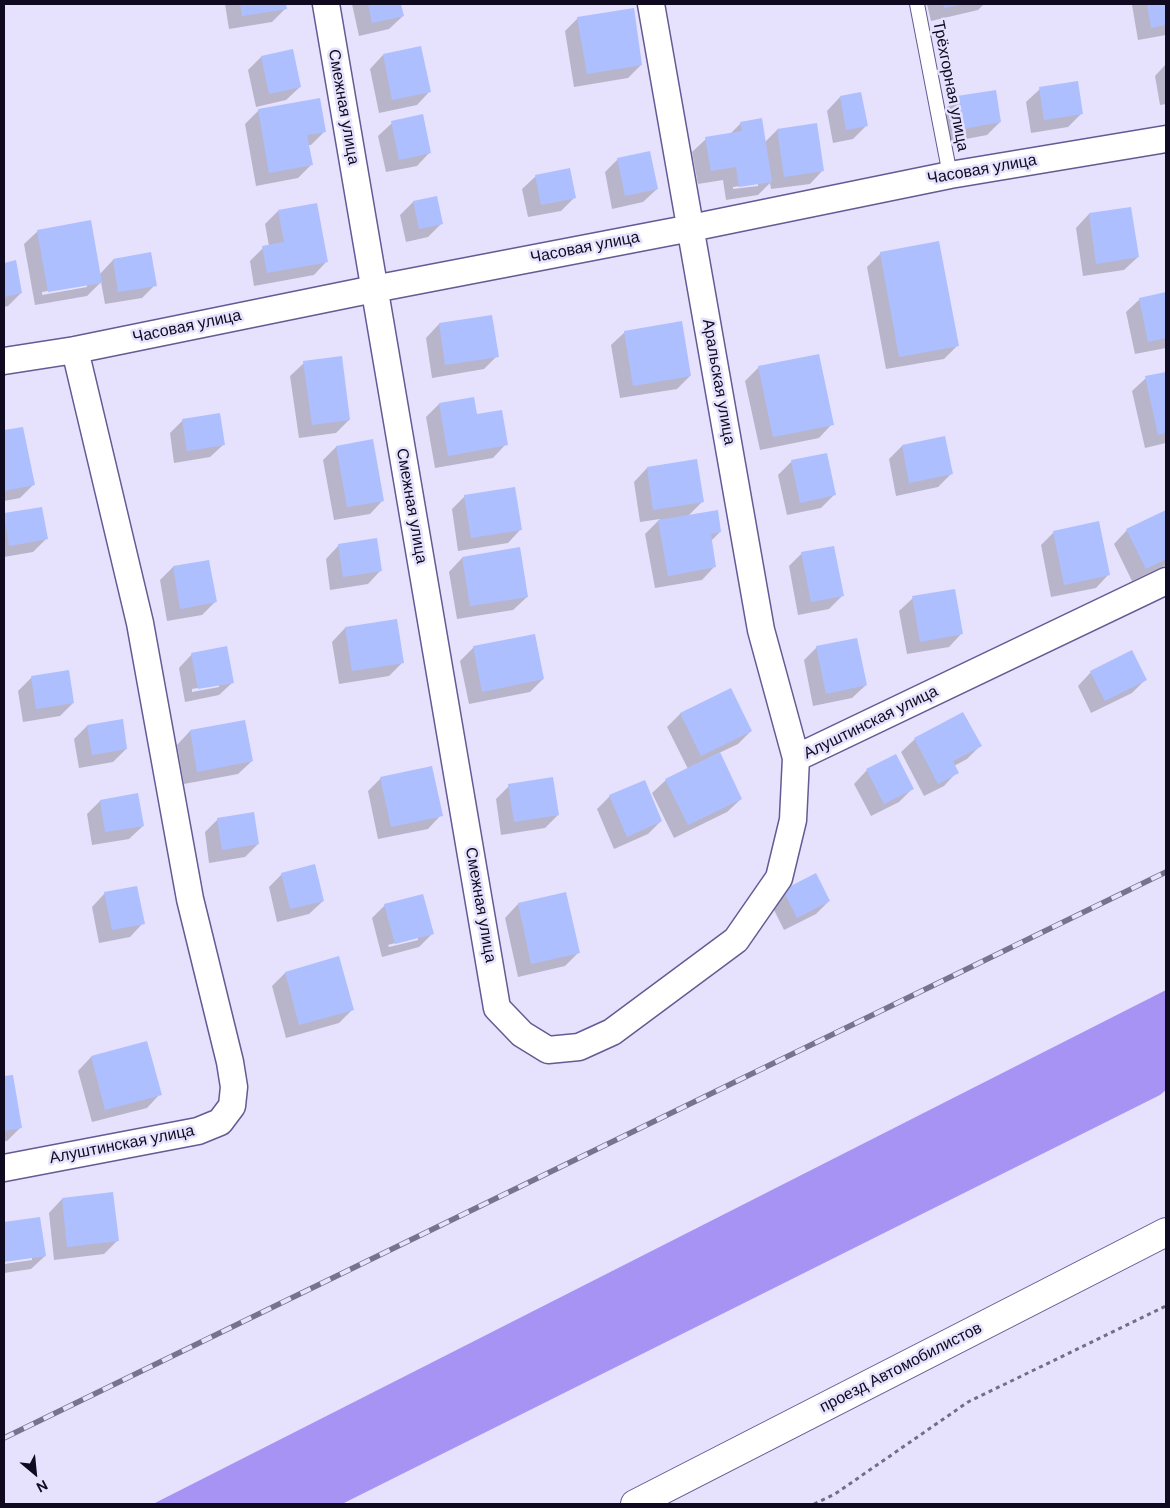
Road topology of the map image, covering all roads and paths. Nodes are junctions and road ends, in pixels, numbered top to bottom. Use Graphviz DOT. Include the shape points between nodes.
graph roads {
  1 [pos="326,4"];
  2 [pos="652,4"];
  3 [pos="917,4"];
  4 [pos="1166,139"];
  5 [pos="950,175"];
  6 [pos="691,228"];
  7 [pos="374,289"];
  8 [pos="75,350"];
  9 [pos="4,362"];
  10 [pos="1166,581"];
  11 [pos="796,758"];
  12 [pos="497,1008"];
  13 [pos="4,1168"];
  14 [pos="1166,1232"];
  15 [pos="1166,1306"];
  16 [pos="635,1504"];
  17 [pos="814,1504"];
  1 -- 7 [label="street, Смежная улица"];
  2 -- 6 [label="street, Аральская улица"];
  3 -- 5 [label="lane, Трёхгорная улица"];
  4 -- 5 [label="street, Часовая улица"];
  5 -- 6 [label="street, Часовая улица"];
  6 -- 7 [label="street, Часовая улица"];
  6 -- 11 [label="street, Аральская улица" via="761,630"];
  7 -- 8 [label="street, Часовая улица"];
  7 -- 12 [label="street, Смежная улица"];
  8 -- 9 [label="street, Часовая улица"];
  8 -- 13 [label="street, Алуштинская улица" via="140,623 190,899 234,1087 232,1106 220,1122 198,1132"];
  10 -- 11 [label="street, Алуштинская улица"];
  11 -- 12 [label="street, Алуштинская улица" via="793,820 779,878 736,940 612,1032 579,1047 548,1050 522,1034"];
  14 -- 16 [label="street, проезд Автомобилистов"];
  15 -- 17 [label="path" via="968,1402 835,1494"];
}
